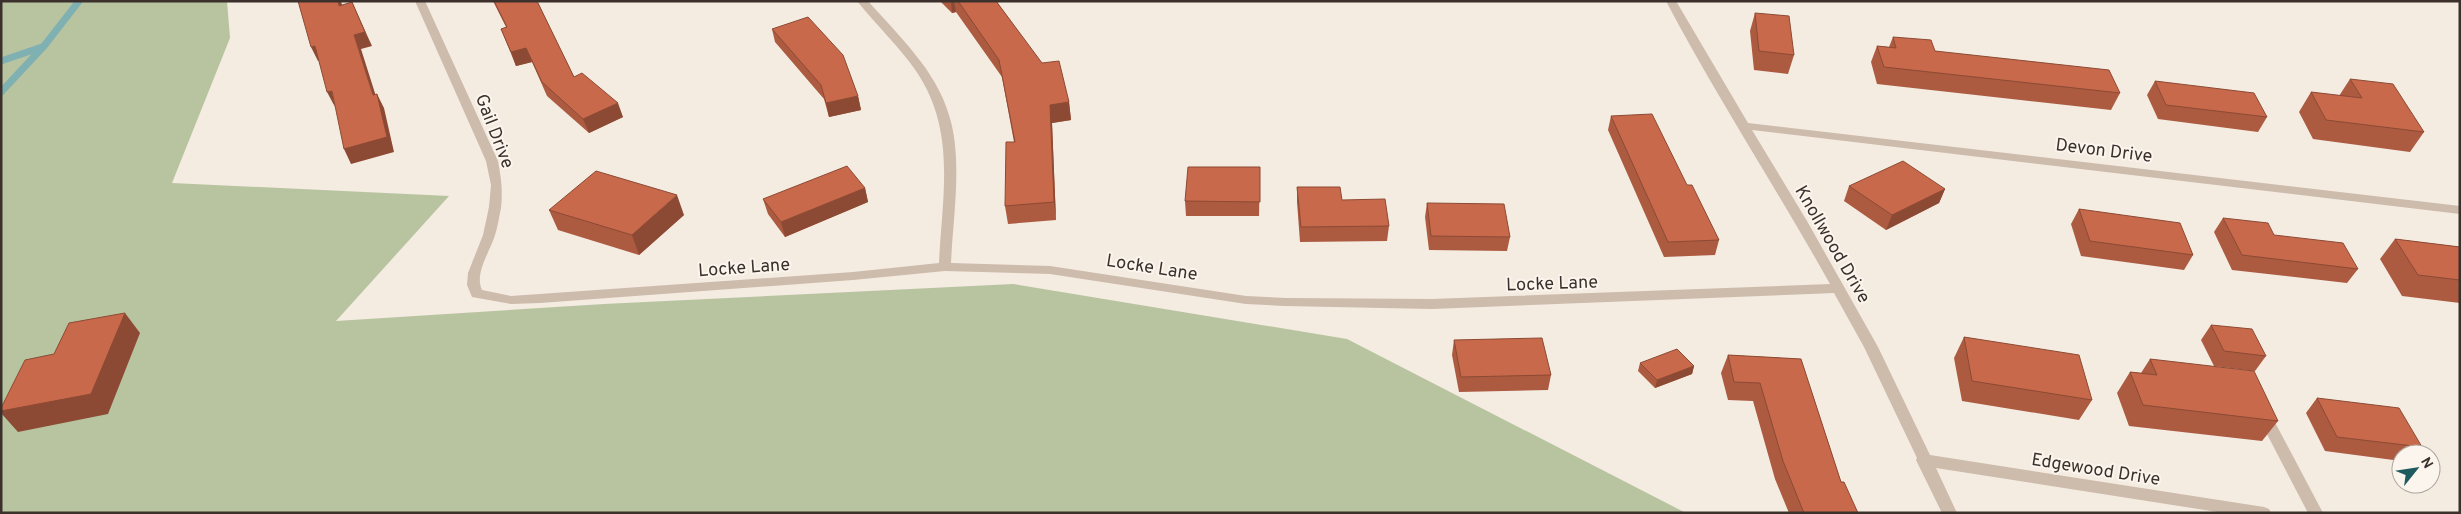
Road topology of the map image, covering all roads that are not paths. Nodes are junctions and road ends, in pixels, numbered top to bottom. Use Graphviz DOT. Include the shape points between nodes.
graph roads {
  1 [pos="420,1"];
  2 [pos="862,1"];
  3 [pos="1671,1"];
  4 [pos="1745,126"];
  5 [pos="2460,210"];
  6 [pos="945,267"];
  7 [pos="473,279"];
  8 [pos="1838,288"];
  9 [pos="2263,414"];
  10 [pos="1924,460"];
  11 [pos="1950,513"];
  12 [pos="2264,513"];
  13 [pos="2316,513"];
  1 -- 7 [label="street, Gail Drive" via="492,161 495,207"];
  2 -- 6 [label="street" via="910,56 934,92 944,115 948,163"];
  3 -- 4 [label="street, Knollwood Drive"];
  4 -- 5 [label="street, Devon Drive"];
  4 -- 8 [label="street, Knollwood Drive"];
  6 -- 7 [label="street, Locke Lane" via="834,278 520,299 487,298 477,294"];
  6 -- 8 [label="street, Locke Lane" via="1050,270 1246,300 1285,302 1432,304"];
  8 -- 10 [label="street, Knollwood Drive" via="1871,346"];
  9 -- 13 [label="street"];
  10 -- 11 [label="street, Knollwood Drive"];
  10 -- 12 [label="street, Edgewood Drive"];
}
